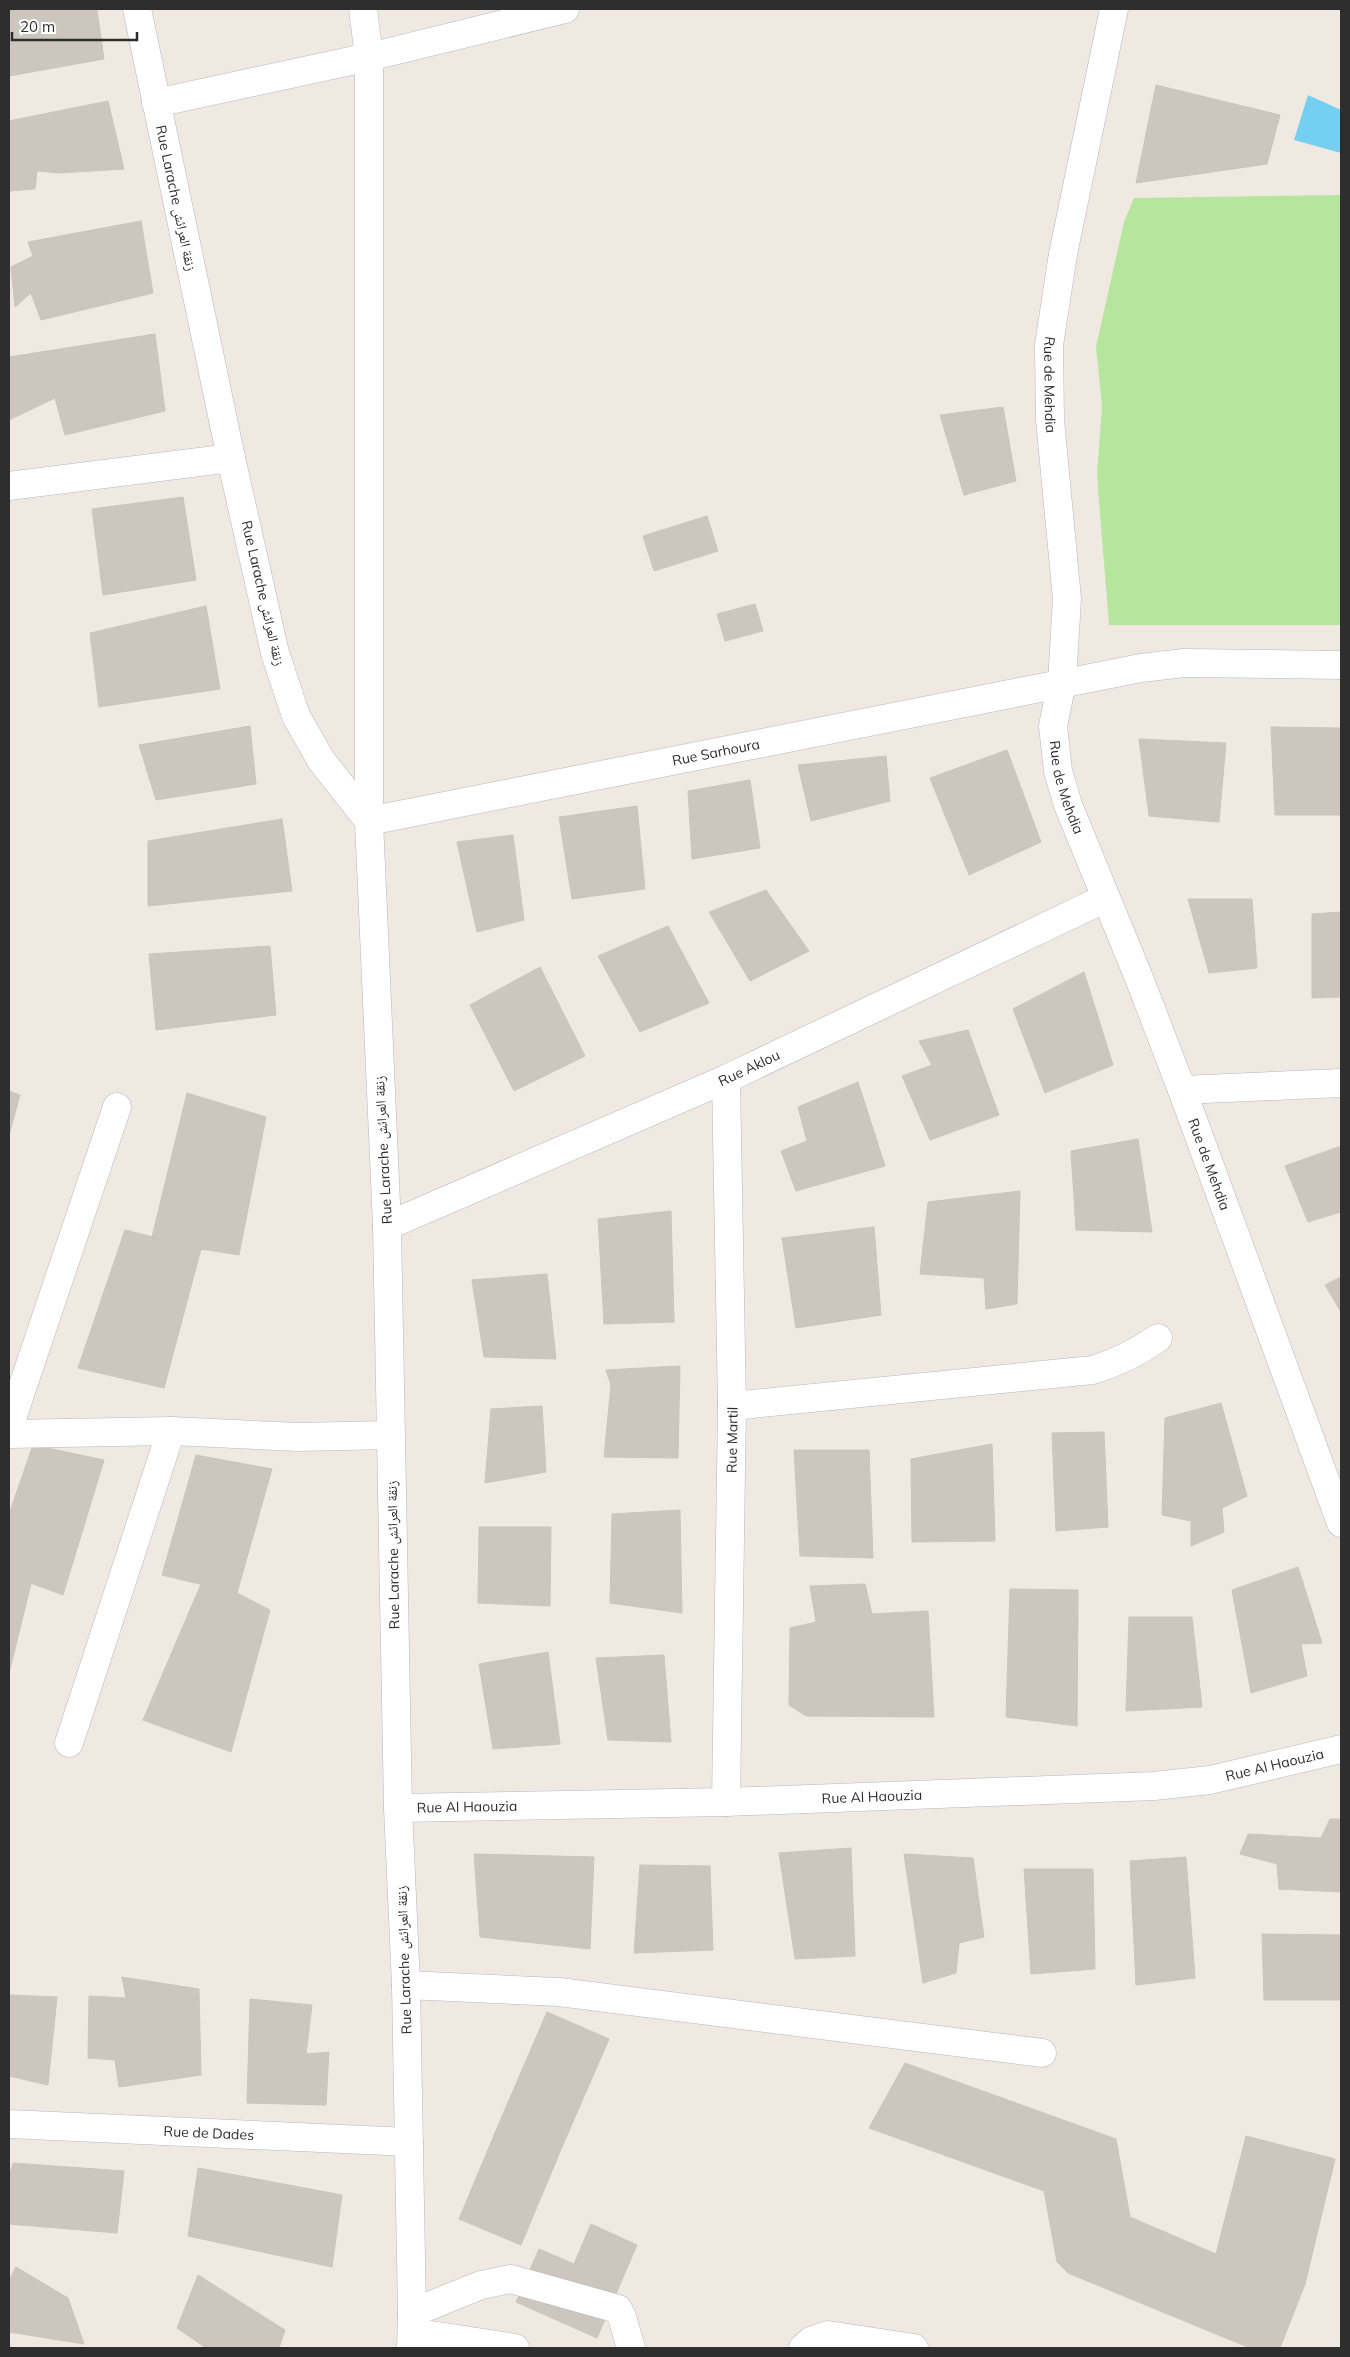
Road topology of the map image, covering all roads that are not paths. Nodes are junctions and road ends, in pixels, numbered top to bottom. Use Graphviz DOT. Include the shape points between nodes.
graph roads {
  1 [pos="137,9"];
  2 [pos="363,9"];
  3 [pos="564,9"];
  4 [pos="1114,9"];
  5 [pos="369,57"];
  6 [pos="156,103"];
  7 [pos="231,458"];
  8 [pos="9,486"];
  9 [pos="1341,665"];
  10 [pos="1062,682"];
  11 [pos="369,820"];
  12 [pos="1106,898"];
  13 [pos="726,1079"];
  14 [pos="1341,1083"];
  15 [pos="1182,1090"];
  16 [pos="116,1107"];
  17 [pos="387,1226"];
  18 [pos="1158,1338"];
  19 [pos="732,1406"];
  20 [pos="9,1427"];
  21 [pos="171,1431"];
  22 [pos="9,1434"];
  23 [pos="390,1435"];
  24 [pos="1341,1523"];
  25 [pos="70,1743"];
  26 [pos="1341,1749"];
  27 [pos="726,1802"];
  28 [pos="398,1808"];
  29 [pos="406,1985"];
  30 [pos="1042,2054"];
  31 [pos="9,2124"];
  32 [pos="409,2142"];
  33 [pos="412,2331"];
  34 [pos="515,2348"];
  35 [pos="631,2348"];
  36 [pos="803,2348"];
  37 [pos="914,2348"];
  1 -- 6 [label="street, Rue Larache زنقة العرائش"];
  2 -- 5 [label="street"];
  3 -- 5 [label="street"];
  4 -- 10 [label="street, Rue de Mehdia" via="1063,254 1049,345 1050,420 1068,599"];
  5 -- 6 [label="street"];
  5 -- 11 [label="street"];
  6 -- 7 [label="street, Rue Larache زنقة العرائش"];
  7 -- 8 [label="street"];
  7 -- 11 [label="street, Rue Larache زنقة العرائش" via="275,653 296,716 321,760"];
  9 -- 10 [label="street, Rue Sarhoura" via="1184,663"];
  10 -- 11 [label="street, Rue Sarhoura"];
  10 -- 12 [label="street, Rue de Mehdia" via="1053,726 1058,771"];
  11 -- 17 [label="street, Rue Larache زنقة العرائش"];
  12 -- 13 [label="street, Rue Aklou"];
  12 -- 15 [label="street, Rue de Mehdia"];
  13 -- 17 [label="street, Rue Aklou"];
  13 -- 19 [label="street, Rue Martil"];
  14 -- 15 [label="street"];
  15 -- 24 [label="street, Rue de Mehdia"];
  16 -- 20 [label="street"];
  17 -- 23 [label="street, Rue Larache زنقة العرائش"];
  18 -- 19 [label="street" via="1124,1359 1093,1370"];
  19 -- 27 [label="street, Rue Martil"];
  21 -- 22 [label="street"];
  21 -- 23 [label="street" via="298,1437"];
  21 -- 25 [label="street"];
  23 -- 28 [label="street, Rue Larache زنقة العرائش"];
  26 -- 27 [label="street, Rue Al Haouzia" via="1210,1780 1154,1786"];
  27 -- 28 [label="street, Rue Al Haouzia"];
  28 -- 29 [label="street, Rue Larache زنقة العرائش"];
  29 -- 30 [label="street" via="559,1992"];
  29 -- 32 [label="street, Rue Larache زنقة العرائش"];
  31 -- 32 [label="street, Rue de Dades"];
  32 -- 33 [label="street, Rue Larache زنقة العرائش"];
  33 -- 34 [label="street"];
  33 -- 35 [label="street" via="482,2285 511,2279 618,2310"];
  36 -- 37 [label="street" via="811,2340 828,2335"];
}
